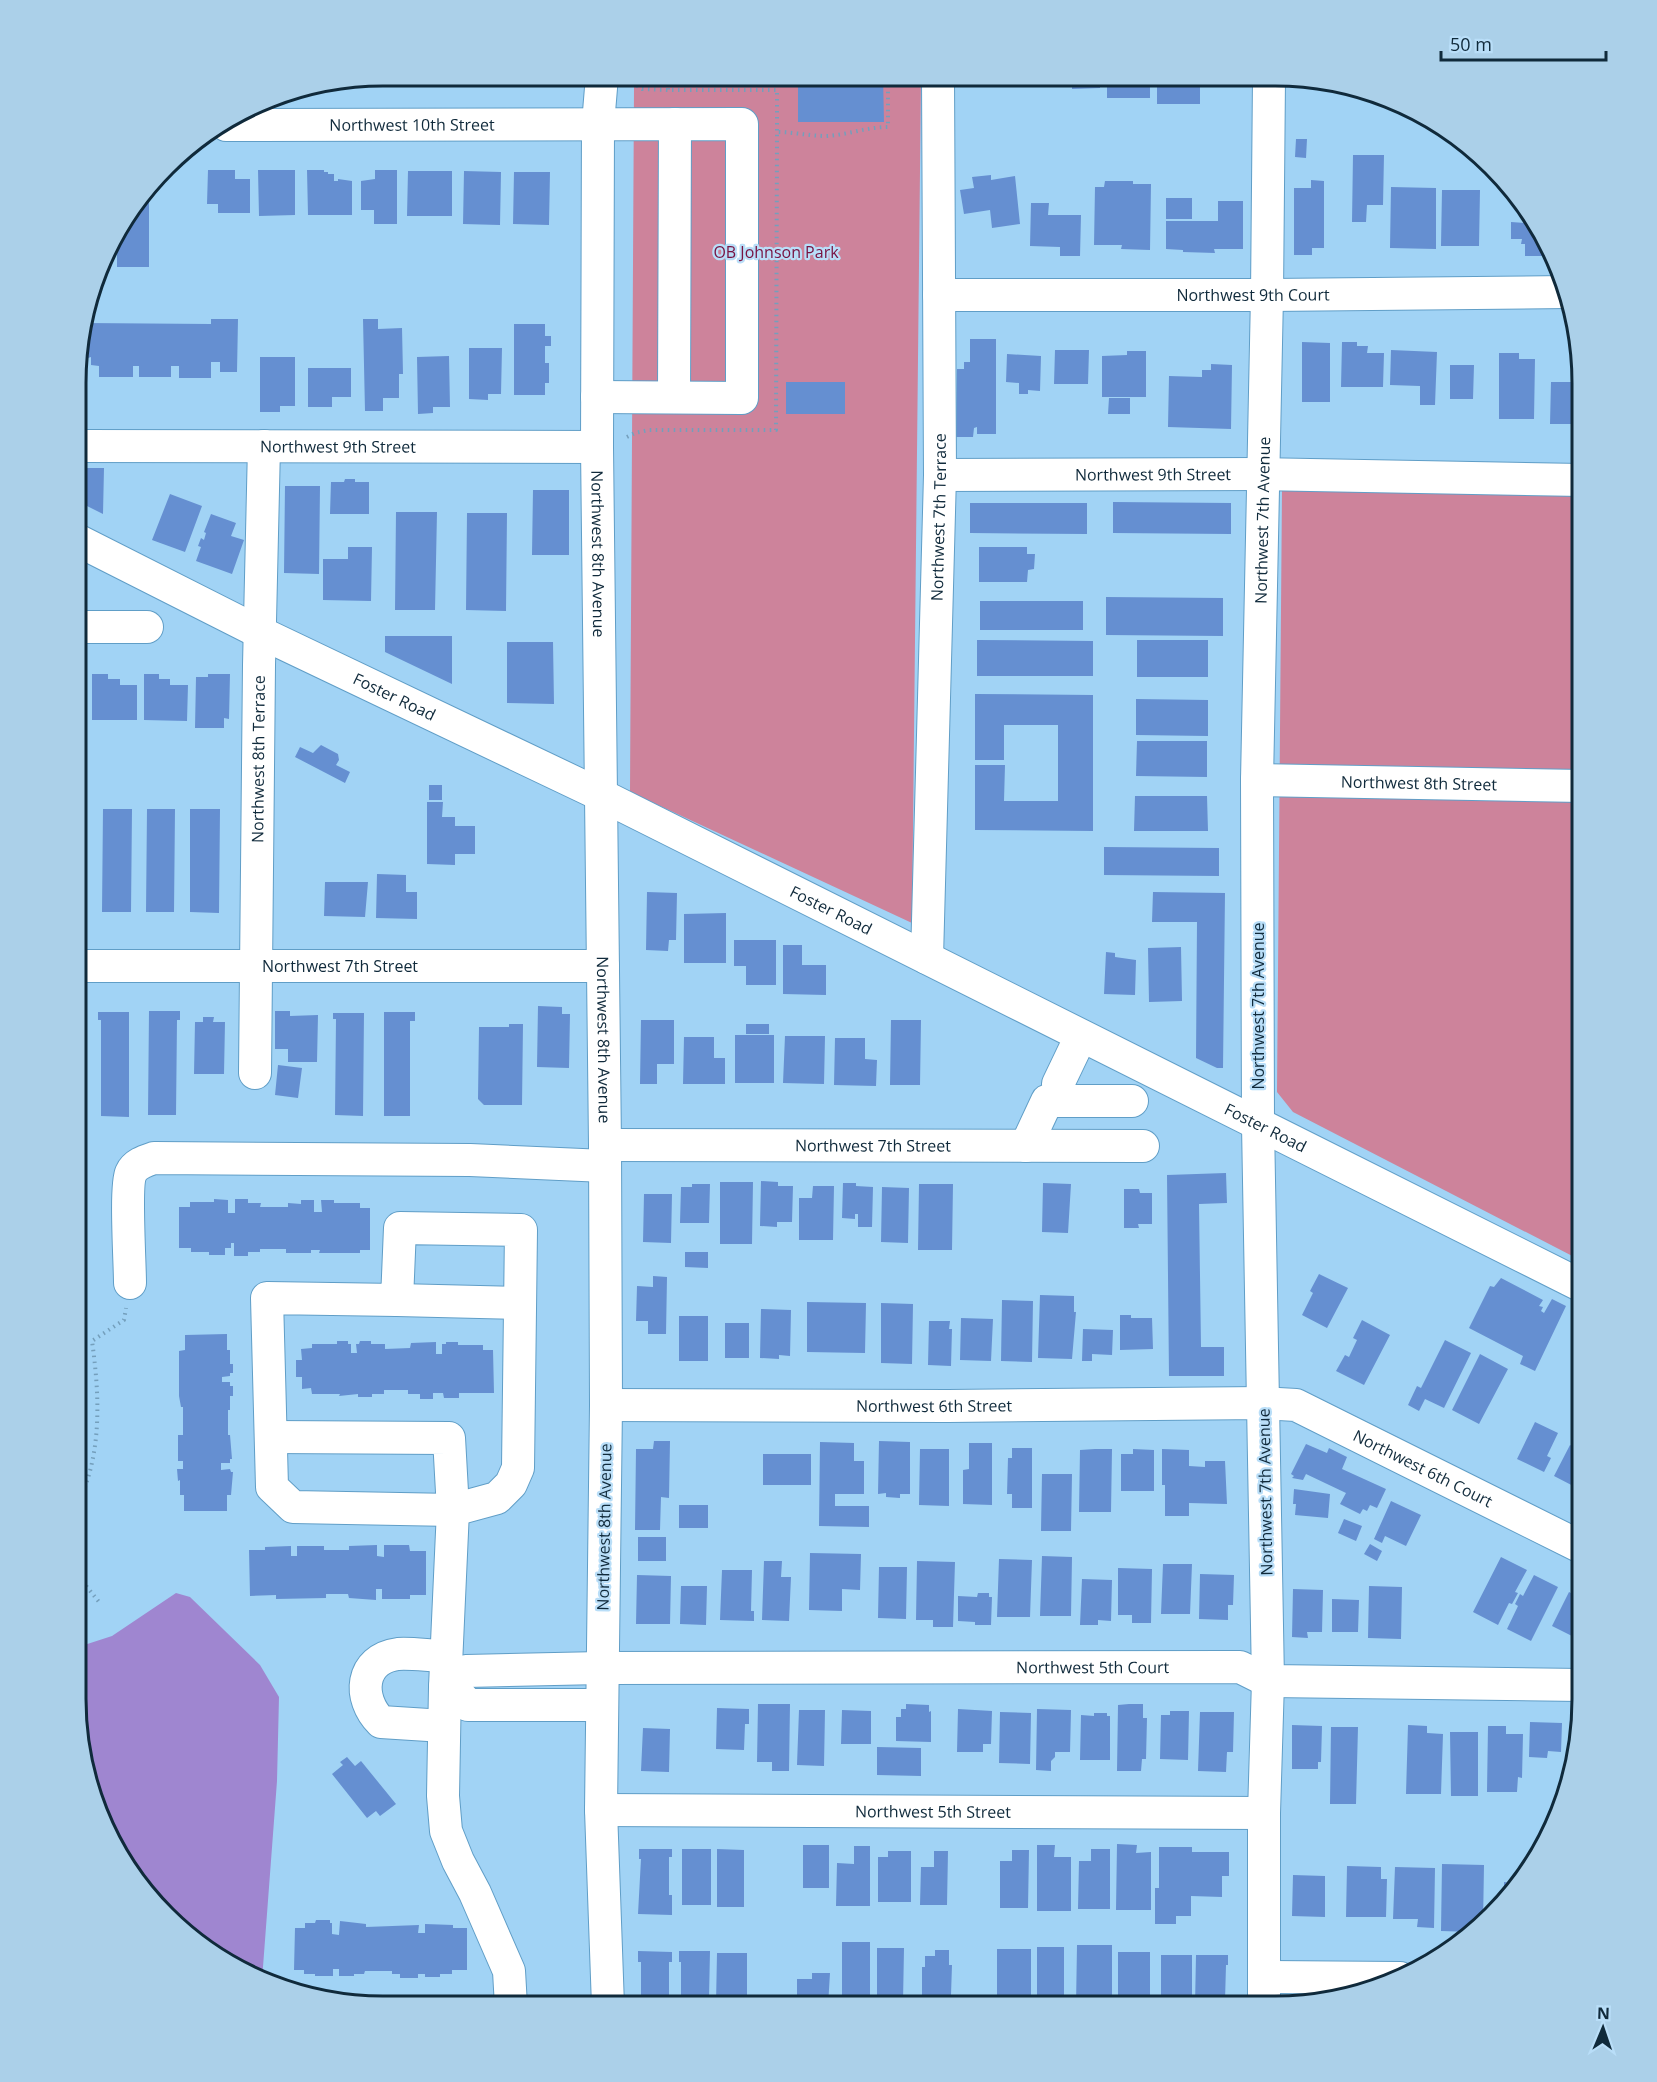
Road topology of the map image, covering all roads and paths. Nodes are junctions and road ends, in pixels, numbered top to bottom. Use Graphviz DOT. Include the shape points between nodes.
graph roads {
  1 [pos="610,86"];
  2 [pos="635,86"];
  3 [pos="668,86"];
  4 [pos="888,86"];
  5 [pos="939,86"];
  6 [pos="1269,86"];
  7 [pos="668,90"];
  8 [pos="598,124"];
  9 [pos="675,124"];
  10 [pos="234,125"];
  11 [pos="777,132"];
  12 [pos="1557,292"];
  13 [pos="939,295"];
  14 [pos="1267,295"];
  15 [pos="597,397"];
  16 [pos="674,397"];
  17 [pos="627,437"];
  18 [pos="86,446"];
  19 [pos="264,446"];
  20 [pos="597,447"];
  21 [pos="1262,474"];
  22 [pos="940,475"];
  23 [pos="1572,480"];
  24 [pos="86,545"];
  25 [pos="86,627"];
  26 [pos="147,627"];
  27 [pos="259,632"];
  28 [pos="1257,780"];
  29 [pos="1572,786"];
  30 [pos="601,795"];
  31 [pos="927,958"];
  32 [pos="86,966"];
  33 [pos="255,966"];
  34 [pos="603,966"];
  35 [pos="1081,1036"];
  36 [pos="1147,1069"];
  37 [pos="255,1073"];
  38 [pos="1058,1084"];
  39 [pos="1132,1101"];
  40 [pos="1258,1125"];
  41 [pos="1026,1146"];
  42 [pos="1081,1146"];
  43 [pos="1143,1146"];
  44 [pos="605,1156"];
  45 [pos="1572,1281"];
  46 [pos="130,1283"];
  47 [pos="397,1299"];
  48 [pos="519,1303"];
  49 [pos="1263,1403"];
  50 [pos="606,1405"];
  51 [pos="271,1437"];
  52 [pos="86,1483"];
  53 [pos="453,1510"];
  54 [pos="1572,1543"];
  55 [pos="86,1586"];
  56 [pos="99,1602"];
  57 [pos="446,1656"];
  58 [pos="601,1668"];
  59 [pos="1268,1681"];
  60 [pos="1572,1685"];
  61 [pos="448,1687"];
  62 [pos="601,1705"];
  63 [pos="444,1726"];
  64 [pos="601,1810"];
  65 [pos="1264,1813"];
  66 [pos="1372,1980"];
  67 [pos="1264,1992"];
  68 [pos="510,1996"];
  69 [pos="608,1996"];
  1 -- 8 [label="street, Northwest 8th Avenue"];
  2 -- 7 [label="path"];
  3 -- 7 [label="path"];
  4 -- 11 [label="path" via="888,127 827,136"];
  5 -- 13 [label="street, Northwest 7th Terrace"];
  6 -- 14 [label="street, Northwest 7th Avenue"];
  7 -- 11 [label="path" via="777,90"];
  8 -- 9 [label="street, Northwest 10th Street"];
  8 -- 10 [label="street, Northwest 10th Street"];
  8 -- 15 [label="street, Northwest 8th Avenue"];
  9 -- 16 [label="street"];
  9 -- 16 [label="street, Northwest 10th Street" via="742,124 742,398"];
  11 -- 17 [label="path" via="776,430 649,430"];
  12 -- 14 [label="street, Northwest 9th Court"];
  13 -- 14 [label="street, Northwest 9th Court"];
  13 -- 22 [label="street, Northwest 7th Terrace"];
  14 -- 21 [label="street, Northwest 7th Avenue"];
  15 -- 16 [label="street"];
  15 -- 20 [label="street, Northwest 8th Avenue"];
  18 -- 19 [label="street, Northwest 9th Street"];
  19 -- 20 [label="street, Northwest 9th Street"];
  19 -- 27 [label="street, Northwest 8th Terrace"];
  20 -- 30 [label="street, Northwest 8th Avenue"];
  21 -- 22 [label="street, Northwest 9th Street"];
  21 -- 23 [label="street, Northwest 9th Street"];
  21 -- 28 [label="street, Northwest 7th Avenue"];
  22 -- 31 [label="street, Northwest 7th Terrace"];
  24 -- 27 [label="street, Foster Road"];
  25 -- 26 [label="street"];
  27 -- 30 [label="street, Foster Road"];
  27 -- 33 [label="street, Northwest 8th Terrace"];
  28 -- 29 [label="street, Northwest 8th Street"];
  28 -- 40 [label="street, Northwest 7th Avenue"];
  30 -- 31 [label="street, Foster Road"];
  30 -- 34 [label="street, Northwest 8th Avenue"];
  31 -- 35 [label="street, Foster Road"];
  32 -- 33 [label="street, Northwest 7th Street"];
  33 -- 34 [label="street, Northwest 7th Street"];
  33 -- 37 [label="street, Northwest 8th Terrace"];
  34 -- 44 [label="street, Northwest 8th Avenue"];
  35 -- 36 [label="street, Foster Road"];
  35 -- 38 [label="street"];
  36 -- 39 [label="street"];
  36 -- 40 [label="street, Foster Road"];
  39 -- 41 [label="street" via="1047,1101"];
  39 -- 42 [label="street" via="1100,1125"];
  40 -- 45 [label="street, Foster Road"];
  40 -- 49 [label="street, Northwest 7th Avenue"];
  41 -- 42 [label="street, Northwest 7th Street"];
  41 -- 44 [label="street, Northwest 7th Street"];
  42 -- 43 [label="street, Northwest 7th Street"];
  44 -- 46 [label="street, Northwest 7th Street" via="470,1160 154,1158 141,1162 130,1174"];
  44 -- 50 [label="street, Northwest 8th Avenue"];
  46 -- 52 [label="path" via="124,1320 92,1341 97,1378 95,1441"];
  47 -- 48 [label="street"];
  47 -- 48 [label="street" via="400,1228 521,1230"];
  47 -- 51 [label="street" via="267,1298"];
  48 -- 53 [label="street" via="518,1468 512,1484 497,1498"];
  49 -- 50 [label="street, Northwest 6th Street"];
  49 -- 54 [label="street, Northwest 6th Court" via="1296,1405"];
  49 -- 59 [label="street, Northwest 7th Avenue"];
  50 -- 58 [label="street, Northwest 8th Avenue"];
  51 -- 53 [label="street" via="272,1487 293,1507"];
  51 -- 53 [label="street" via="449,1438"];
  53 -- 57 [label="street"];
  55 -- 56 [label="path"];
  57 -- 61 [label="street"];
  57 -- 63 [label="street" via="397,1654 376,1663 366,1678 366,1697 372,1713 381,1722"];
  58 -- 59 [label="street, Northwest 5th Court" via="1240,1667"];
  58 -- 61 [label="street, Northwest 5th Court" via="466,1671"];
  58 -- 62 [label="street, Northwest 8th Avenue"];
  59 -- 60 [label="street, Northwest 5th Court"];
  59 -- 65 [label="street, Northwest 7th Avenue"];
  61 -- 62 [label="street" via="468,1705"];
  61 -- 63 [label="street"];
  62 -- 64 [label="street, Northwest 8th Avenue"];
  63 -- 68 [label="street" via="446,1831 509,1971"];
  64 -- 65 [label="street, Northwest 5th Street"];
  64 -- 69 [label="street, Northwest 8th Avenue"];
  65 -- 67 [label="street, Northwest 7th Avenue"];
  66 -- 67 [label="street"];
}
